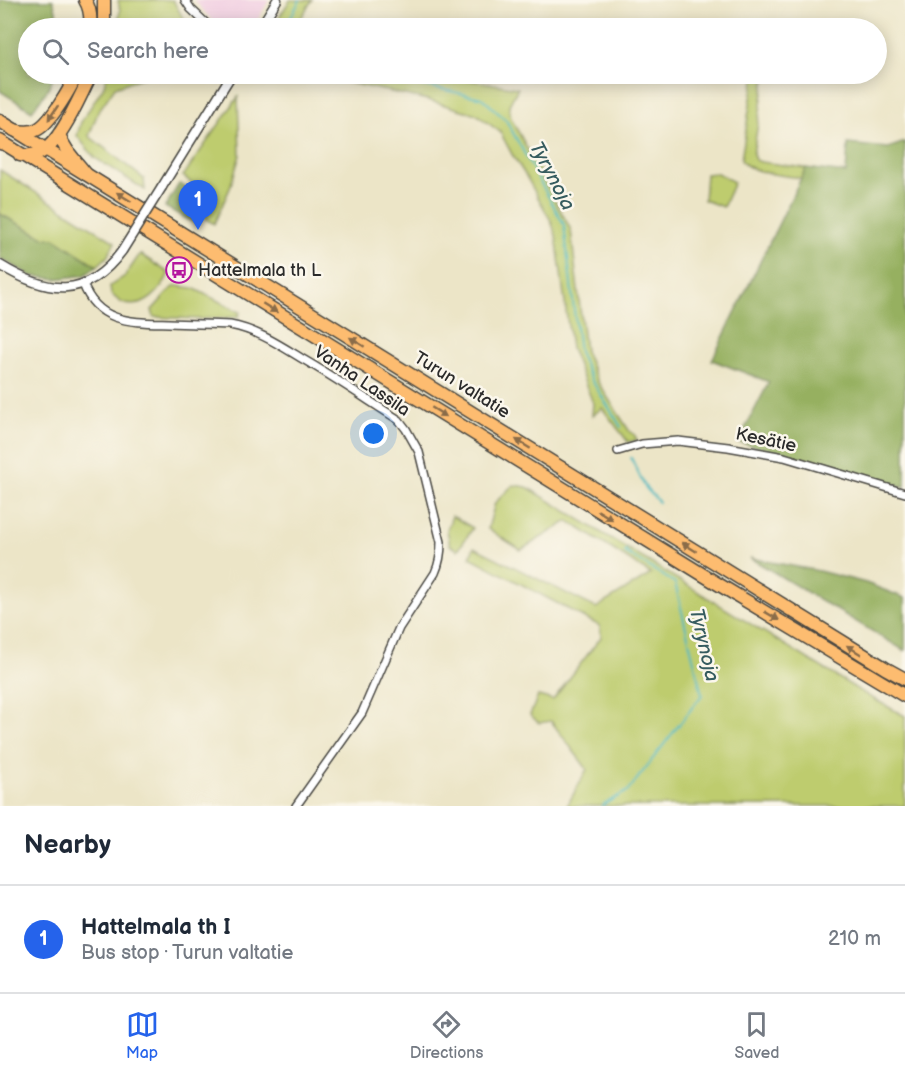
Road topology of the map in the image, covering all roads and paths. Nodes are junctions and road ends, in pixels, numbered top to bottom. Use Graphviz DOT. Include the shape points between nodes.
graph roads {
  1 [pos="85,0"];
  2 [pos="104,0"];
  3 [pos="185,0"];
  4 [pos="277,0"];
  5 [pos="90,18"];
  6 [pos="104,18"];
  7 [pos="200,18"];
  8 [pos="266,18"];
  9 [pos="72,84"];
  10 [pos="87,84"];
  11 [pos="226,84"];
  12 [pos="0,121"];
  13 [pos="14,130"];
  14 [pos="59,134"];
  15 [pos="1,143"];
  16 [pos="46,150"];
  17 [pos="20,155"];
  18 [pos="86,174"];
  19 [pos="0,265"];
  20 [pos="83,284"];
  21 [pos="618,451"];
  22 [pos="905,493"];
  23 [pos="905,679"];
  24 [pos="905,696"];
  25 [pos="296,806"];
  1 -- 5 [label="highway"];
  2 -- 6 [label="highway"];
  3 -- 7 [label="street"];
  4 -- 8 [label="street"];
  9 -- 13 [label="highway, one-way" via="44,126 32,131"];
  10 -- 14 [label="highway"];
  11 -- 20 [label="street, bridge" via="122,251 106,270"];
  12 -- 13 [label="highway, Turun valtatie"];
  13 -- 16 [label="highway, Turun valtatie"];
  14 -- 16 [label="highway"];
  14 -- 18 [label="highway"];
  15 -- 17 [label="highway, Turun valtatie"];
  16 -- 17 [label="highway" via="34,156"];
  16 -- 18 [label="highway, Turun valtatie"];
  17 -- 24 [label="highway, Turun valtatie, one-way"];
  23 -- 18 [label="highway, Turun valtatie, one-way"];
  19 -- 20 [label="street" via="40,285 58,289"];
  20 -- 25 [label="street, Vanha Lassila" via="97,307 119,319 230,325 263,335 399,420 418,452 441,542 439,563 399,628 362,713"];
  21 -- 22 [label="street, Kesätie" via="678,441 728,447 784,457"];
}
